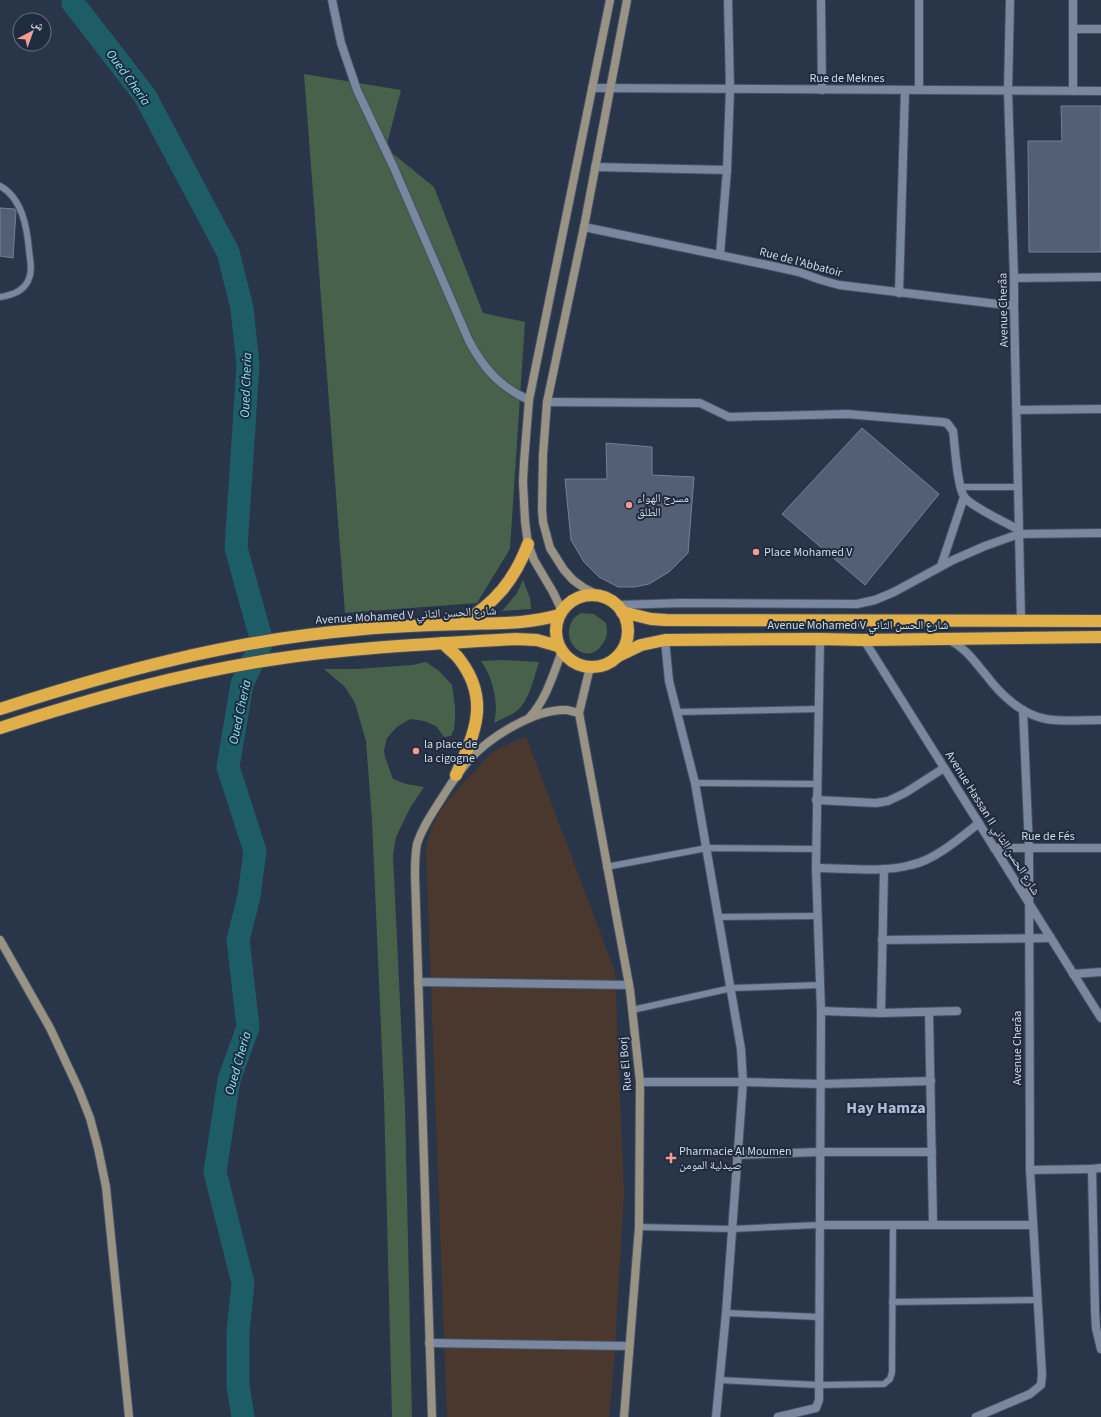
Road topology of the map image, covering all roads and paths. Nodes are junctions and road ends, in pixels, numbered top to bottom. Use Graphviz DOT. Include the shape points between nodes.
graph roads {
  1 [pos="332,0"];
  2 [pos="610,0"];
  3 [pos="627,0"];
  4 [pos="728,0"];
  5 [pos="821,0"];
  6 [pos="919,0"];
  7 [pos="1010,0"];
  8 [pos="1073,0"];
  9 [pos="1073,29"];
  10 [pos="1101,29"];
  11 [pos="592,88"];
  12 [pos="610,88"];
  13 [pos="730,89"];
  14 [pos="822,90"];
  15 [pos="905,90"];
  16 [pos="919,90"];
  17 [pos="1008,91"];
  18 [pos="1073,91"];
  19 [pos="1101,91"];
  20 [pos="595,167"];
  21 [pos="727,170"];
  22 [pos="0,186"];
  23 [pos="584,227"];
  24 [pos="720,254"];
  25 [pos="1014,278"];
  26 [pos="1101,278"];
  27 [pos="899,293"];
  28 [pos="0,297"];
  29 [pos="1014,306"];
  30 [pos="529,400"];
  31 [pos="547,402"];
  32 [pos="1101,409"];
  33 [pos="1017,410"];
  34 [pos="960,487"];
  35 [pos="1019,487"];
  36 [pos="964,497"];
  37 [pos="1019,532"];
  38 [pos="1101,533"];
  39 [pos="528,544"];
  40 [pos="941,566"];
  41 [pos="600,596"];
  42 [pos="620,608"];
  43 [pos="560,613"];
  44 [pos="1021,620"];
  45 [pos="1101,620"];
  46 [pos="461,624"];
  47 [pos="1101,637"];
  48 [pos="947,638"];
  49 [pos="820,639"];
  50 [pos="665,640"];
  51 [pos="864,640"];
  52 [pos="443,643"];
  53 [pos="560,648"];
  54 [pos="618,656"];
  55 [pos="590,668"];
  56 [pos="0,709"];
  57 [pos="818,709"];
  58 [pos="1023,710"];
  59 [pos="677,712"];
  60 [pos="579,713"];
  61 [pos="528,720"];
  62 [pos="1101,720"];
  63 [pos="0,728"];
  64 [pos="944,768"];
  65 [pos="456,775"];
  66 [pos="695,783"];
  67 [pos="817,784"];
  68 [pos="816,800"];
  69 [pos="979,823"];
  70 [pos="707,848"];
  71 [pos="994,848"];
  72 [pos="1029,848"];
  73 [pos="1101,848"];
  74 [pos="816,849"];
  75 [pos="606,867"];
  76 [pos="816,868"];
  77 [pos="884,869"];
  78 [pos="1030,904"];
  79 [pos="818,916"];
  80 [pos="719,917"];
  81 [pos="1051,938"];
  82 [pos="1029,939"];
  83 [pos="0,940"];
  84 [pos="882,940"];
  85 [pos="1101,972"];
  86 [pos="1073,974"];
  87 [pos="418,982"];
  88 [pos="629,985"];
  89 [pos="820,985"];
  90 [pos="732,988"];
  91 [pos="632,1010"];
  92 [pos="821,1011"];
  93 [pos="957,1011"];
  94 [pos="929,1012"];
  95 [pos="881,1013"];
  96 [pos="1101,1018"];
  97 [pos="931,1081"];
  98 [pos="640,1082"];
  99 [pos="743,1082"];
  100 [pos="821,1084"];
  101 [pos="820,1152"];
  102 [pos="932,1152"];
  103 [pos="737,1155"];
  104 [pos="1101,1168"];
  105 [pos="1092,1169"];
  106 [pos="1030,1170"];
  107 [pos="893,1224"];
  108 [pos="933,1224"];
  109 [pos="819,1225"];
  110 [pos="1032,1225"];
  111 [pos="639,1227"];
  112 [pos="732,1229"];
  113 [pos="1037,1300"];
  114 [pos="892,1302"];
  115 [pos="726,1313"];
  116 [pos="819,1317"];
  117 [pos="429,1343"];
  118 [pos="629,1346"];
  119 [pos="1101,1349"];
  120 [pos="719,1380"];
  121 [pos="819,1385"];
  122 [pos="129,1417"];
  123 [pos="432,1417"];
  124 [pos="624,1417"];
  125 [pos="716,1417"];
  126 [pos="778,1417"];
  127 [pos="976,1417"];
  1 -- 30 [label="street" via="341,43 357,90 394,168 469,341 481,361 499,382"];
  2 -- 11 [label="main road"];
  3 -- 12 [label="main road"];
  4 -- 13 [label="street"];
  5 -- 14 [label="street"];
  6 -- 16 [label="street"];
  7 -- 17 [label="street, Avenue Cherâa"];
  8 -- 9 [label="street"];
  9 -- 10 [label="street"];
  9 -- 18 [label="street"];
  11 -- 12 [label="street, Rue de Meknes"];
  11 -- 30 [label="main road"];
  12 -- 13 [label="street, Rue de Meknes"];
  12 -- 20 [label="main road"];
  13 -- 14 [label="street, Rue de Meknes"];
  13 -- 21 [label="street"];
  14 -- 15 [label="street, Rue de Meknes"];
  15 -- 16 [label="street, Rue de Meknes"];
  15 -- 27 [label="street"];
  16 -- 17 [label="street, Rue de Meknes"];
  17 -- 18 [label="street, Rue de Meknes"];
  17 -- 25 [label="street, Avenue Cherâa"];
  18 -- 19 [label="street, Rue de Meknes"];
  20 -- 21 [label="street"];
  20 -- 23 [label="main road"];
  21 -- 24 [label="street"];
  22 -- 28 [label="lane" via="11,194 24,217 31,268 28,280 20,290"];
  23 -- 24 [label="street, Rue de l'Abbatoir"];
  23 -- 31 [label="main road"];
  24 -- 27 [label="street, Rue de l'Abbatoir" via="799,272 839,285"];
  25 -- 26 [label="street"];
  25 -- 29 [label="street, Avenue Cherâa"];
  27 -- 29 [label="street, Rue de l'Abbatoir"];
  29 -- 33 [label="street, Avenue Cherâa"];
  30 -- 39 [label="main road" via="523,482"];
  31 -- 34 [label="street" via="700,403 729,417 847,414 942,422 953,431"];
  31 -- 41 [label="main road" via="542,482 542,509 546,535 550,548 564,570 578,584"];
  32 -- 33 [label="street"];
  33 -- 35 [label="street, Avenue Cherâa"];
  34 -- 35 [label="lane"];
  34 -- 36 [label="street"];
  35 -- 37 [label="street, Avenue Cherâa"];
  36 -- 37 [label="street"];
  36 -- 40 [label="street"];
  37 -- 38 [label="street"];
  37 -- 40 [label="street"];
  37 -- 44 [label="street, Avenue Cherâa"];
  39 -- 43 [label="main road" via="534,560 554,592"];
  39 -- 46 [label="highway" via="516,572 497,596"];
  40 -- 42 [label="street" via="894,592 857,604 681,602"];
  41 -- 42 [label="highway" via="609,599"];
  41 -- 43 [label="highway" via="578,598 567,604"];
  42 -- 44 [label="highway, Avenue Mohamed V شارع الحسن الثاني" via="644,618 666,620"];
  42 -- 54 [label="highway" via="627,625 627,640"];
  43 -- 46 [label="highway, Avenue Mohamed V شارع الحسن الثاني" via="526,622"];
  43 -- 53 [label="highway" via="555,630"];
  44 -- 45 [label="highway, Avenue Mohamed V شارع الحسن الثاني"];
  46 -- 56 [label="highway, Avenue Mohamed V شارع الحسن الثاني" via="355,630 271,640 188,656 106,677"];
  47 -- 48 [label="highway, Avenue Mohamed V شارع الحسن الثاني"];
  48 -- 51 [label="highway, Avenue Mohamed V شارع الحسن الثاني"];
  48 -- 58 [label="street" via="965,649 994,685"];
  49 -- 50 [label="highway, Avenue Mohamed V شارع الحسن الثاني"];
  49 -- 51 [label="highway, Avenue Mohamed V شارع الحسن الثاني"];
  49 -- 57 [label="street"];
  50 -- 54 [label="highway, Avenue Mohamed V شارع الحسن الثاني" via="641,645"];
  50 -- 59 [label="street" via="669,681"];
  51 -- 64 [label="street, Avenue Hassan II شارع الحسن الثاني"];
  52 -- 53 [label="highway" via="526,639 548,642"];
  52 -- 63 [label="highway" via="356,649 235,666 115,694"];
  52 -- 65 [label="highway" via="460,660 468,673 477,702 476,726"];
  53 -- 55 [label="highway" via="570,661"];
  53 -- 61 [label="main road" via="543,700"];
  54 -- 55 [label="highway" via="610,663"];
  55 -- 60 [label="main road"];
  57 -- 59 [label="lane"];
  57 -- 67 [label="street"];
  58 -- 62 [label="street" via="1035,717 1048,720"];
  58 -- 72 [label="street, Avenue Cherâa"];
  59 -- 66 [label="street"];
  60 -- 61 [label="main road" via="566,710"];
  60 -- 75 [label="main road, Rue El Borj"];
  61 -- 65 [label="main road" via="507,729 488,742"];
  64 -- 68 [label="street" via="888,801 876,803"];
  64 -- 69 [label="street, Avenue Hassan II شارع الحسن الثاني"];
  65 -- 87 [label="main road" via="422,831 417,845 415,874"];
  66 -- 67 [label="lane"];
  66 -- 70 [label="street"];
  67 -- 68 [label="street"];
  68 -- 74 [label="street"];
  69 -- 71 [label="street, Avenue Hassan II شارع الحسن الثاني"];
  69 -- 77 [label="street" via="930,858 912,865"];
  70 -- 74 [label="lane"];
  70 -- 75 [label="lane"];
  70 -- 80 [label="street"];
  71 -- 72 [label="street, Rue de Fés"];
  71 -- 78 [label="street, Avenue Hassan II شارع الحسن الثاني"];
  72 -- 73 [label="street, Rue de Fés"];
  72 -- 78 [label="street, Avenue Cherâa"];
  74 -- 76 [label="street"];
  75 -- 88 [label="main road, Rue El Borj"];
  76 -- 77 [label="street"];
  76 -- 79 [label="street"];
  77 -- 84 [label="street"];
  78 -- 81 [label="street, Avenue Hassan II شارع الحسن الثاني"];
  78 -- 82 [label="street, Avenue Cherâa"];
  79 -- 80 [label="lane"];
  79 -- 89 [label="street"];
  80 -- 90 [label="street"];
  81 -- 82 [label="street"];
  81 -- 86 [label="street, Avenue Hassan II شارع الحسن الثاني"];
  82 -- 84 [label="street"];
  82 -- 106 [label="street, Avenue Cherâa"];
  83 -- 122 [label="main road" via="53,1035 90,1118 106,1188"];
  84 -- 95 [label="street"];
  85 -- 86 [label="street"];
  86 -- 96 [label="street, Avenue Hassan II شارع الحسن الثاني"];
  87 -- 88 [label="street"];
  87 -- 117 [label="main road"];
  88 -- 91 [label="main road, Rue El Borj"];
  89 -- 90 [label="lane"];
  89 -- 92 [label="street"];
  90 -- 91 [label="lane"];
  90 -- 99 [label="street" via="740,1038"];
  91 -- 98 [label="main road, Rue El Borj"];
  92 -- 95 [label="street"];
  92 -- 100 [label="street"];
  93 -- 94 [label="street"];
  94 -- 95 [label="street"];
  94 -- 97 [label="street"];
  97 -- 100 [label="street"];
  97 -- 102 [label="street"];
  98 -- 99 [label="street"];
  98 -- 111 [label="main road, Rue El Borj"];
  99 -- 100 [label="street"];
  99 -- 103 [label="street"];
  100 -- 101 [label="street"];
  101 -- 102 [label="street"];
  101 -- 103 [label="street"];
  101 -- 109 [label="street"];
  102 -- 108 [label="street"];
  103 -- 112 [label="street"];
  104 -- 105 [label="street"];
  105 -- 106 [label="street"];
  105 -- 119 [label="street" via="1094,1310"];
  106 -- 110 [label="street, Avenue Cherâa"];
  107 -- 108 [label="street"];
  107 -- 109 [label="street"];
  107 -- 114 [label="lane"];
  108 -- 110 [label="street"];
  109 -- 112 [label="lane"];
  109 -- 116 [label="street"];
  110 -- 113 [label="street, Avenue Cherâa"];
  111 -- 112 [label="lane"];
  111 -- 118 [label="main road, Rue El Borj"];
  112 -- 115 [label="street"];
  113 -- 114 [label="lane"];
  113 -- 127 [label="street, Avenue Cherâa" via="1042,1374 1040,1385 1030,1394"];
  114 -- 121 [label="lane" via="890,1379 884,1384"];
  115 -- 116 [label="lane"];
  115 -- 120 [label="street"];
  116 -- 121 [label="street"];
  117 -- 118 [label="street"];
  117 -- 123 [label="main road"];
  118 -- 124 [label="main road, Rue El Borj"];
  120 -- 121 [label="lane"];
  120 -- 125 [label="street"];
  121 -- 126 [label="street" via="816,1408"];
}
